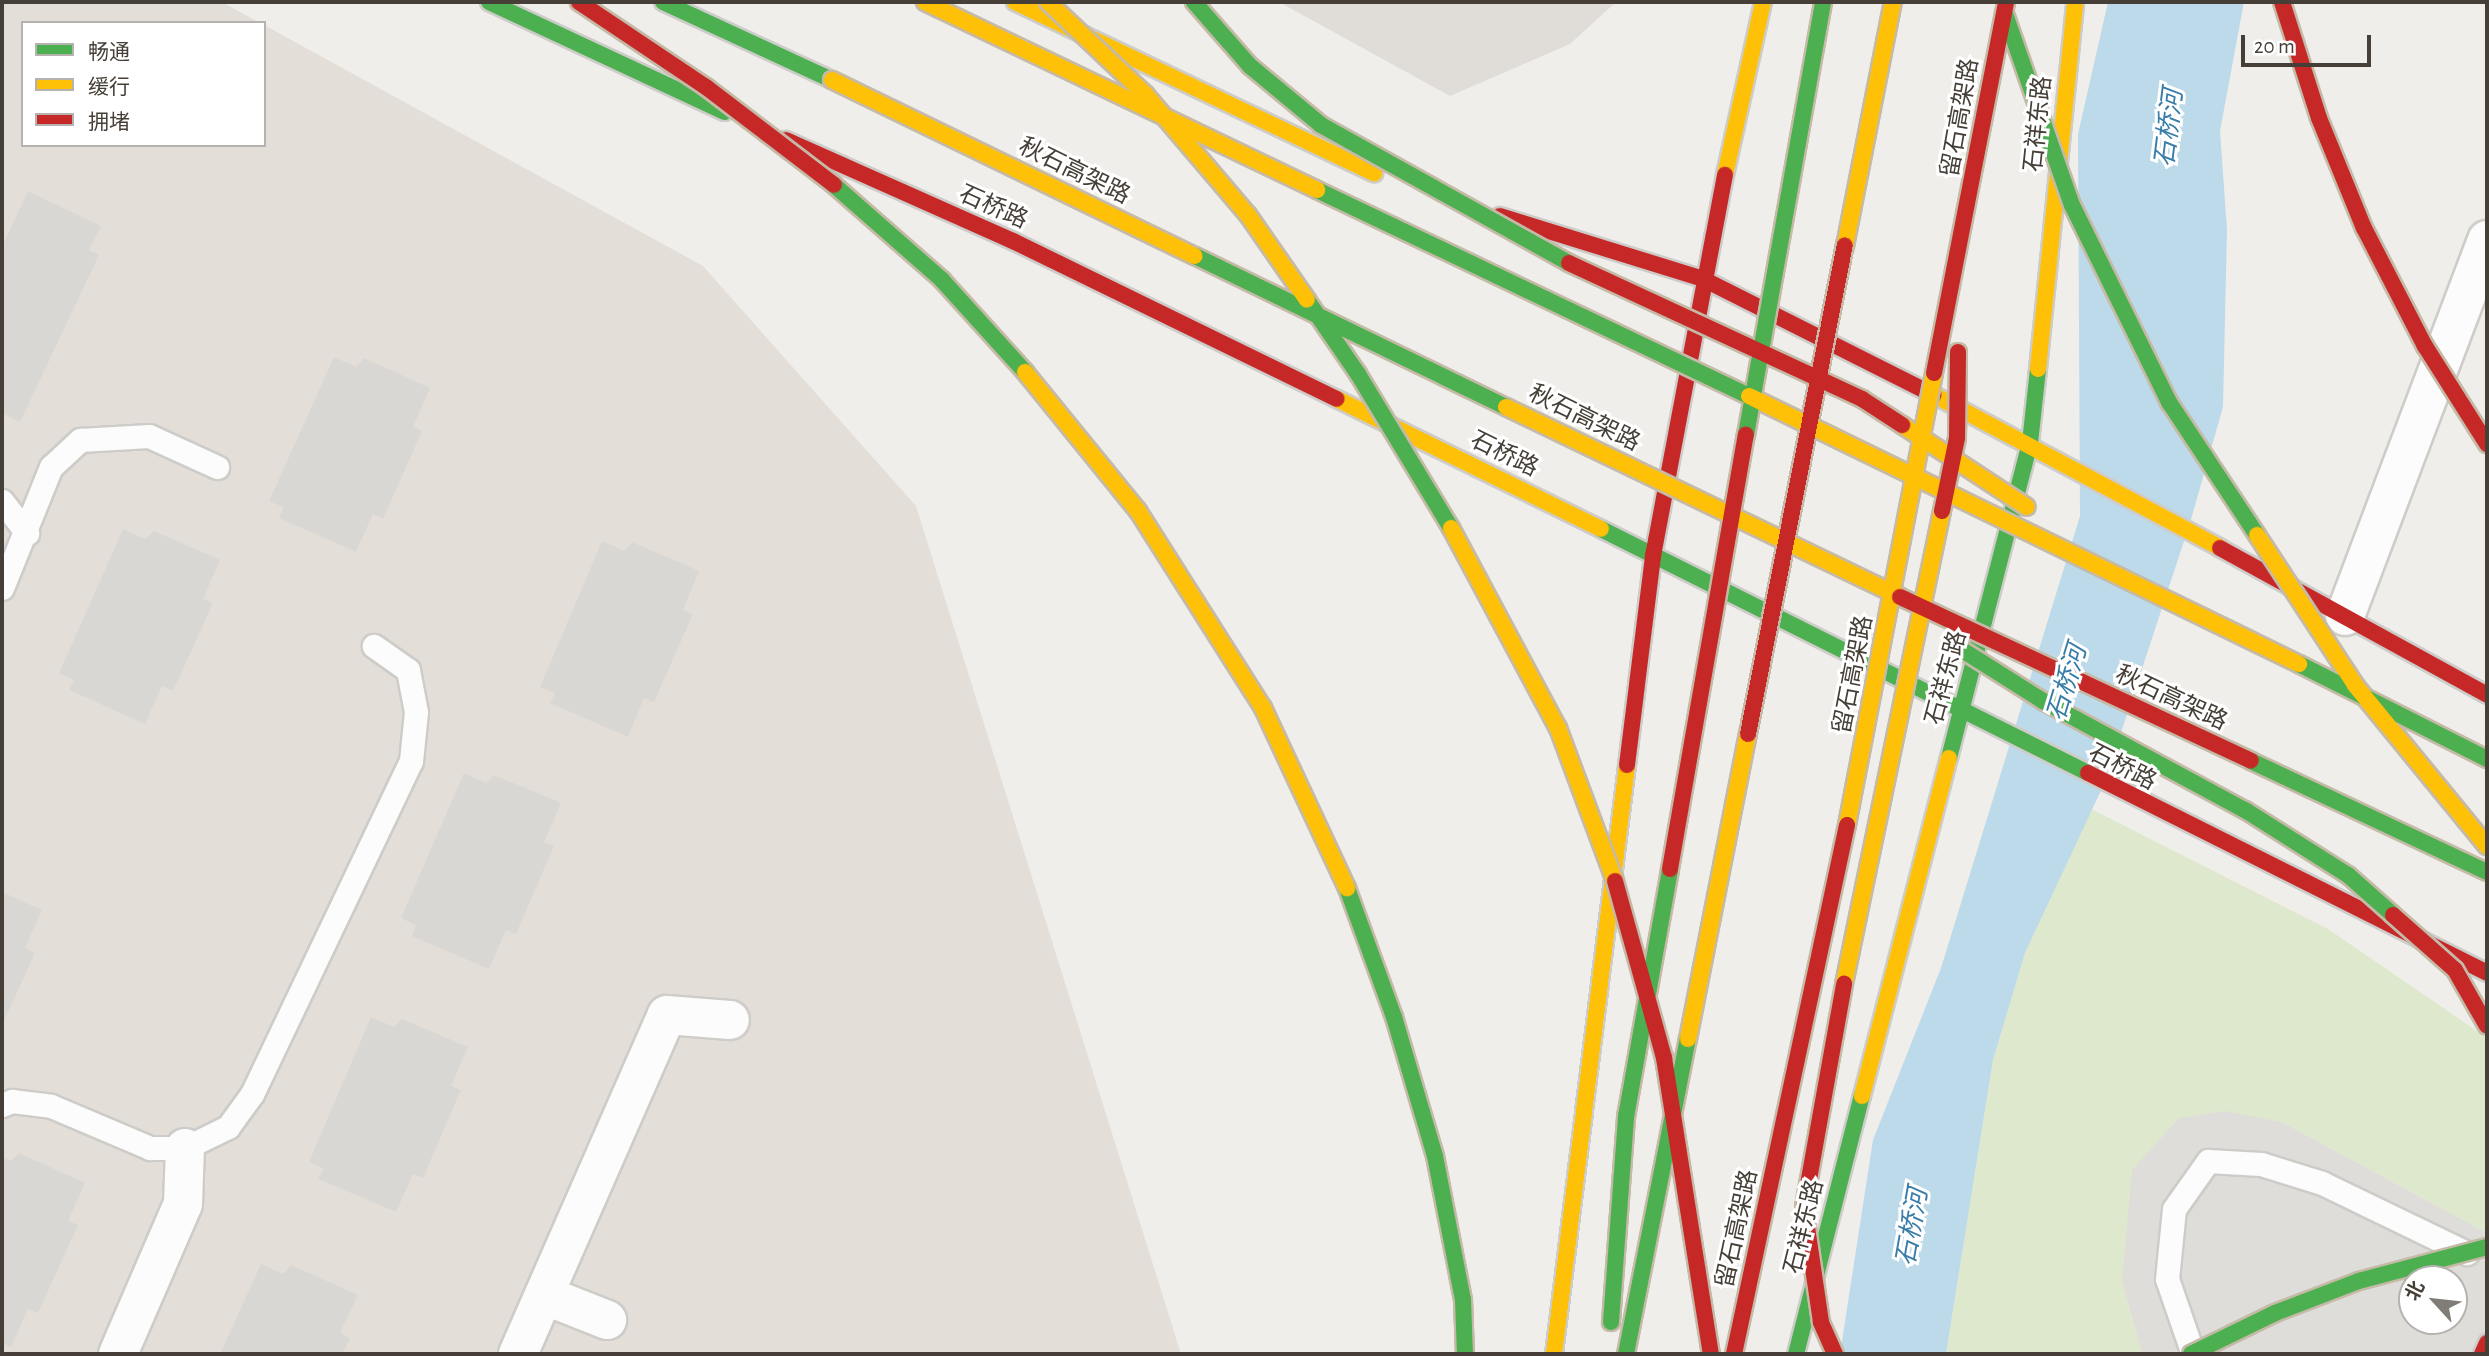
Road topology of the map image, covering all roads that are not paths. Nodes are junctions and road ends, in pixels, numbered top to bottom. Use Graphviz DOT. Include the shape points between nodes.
graph roads {
  1 [pos="489,2"];
  2 [pos="579,2"];
  3 [pos="663,2"];
  4 [pos="925,2"];
  5 [pos="1015,2"];
  6 [pos="1048,2"];
  7 [pos="1194,2"];
  8 [pos="1763,2"];
  9 [pos="1823,2"];
  10 [pos="1893,2"];
  11 [pos="2004,2"];
  12 [pos="2075,2"];
  13 [pos="2281,2"];
  14 [pos="2487,240"];
  15 [pos="1958,258"];
  16 [pos="1703,279"];
  17 [pos="2031,443"];
  18 [pos="2487,444"];
  19 [pos="217,467"];
  20 [pos="2,501"];
  21 [pos="27,533"];
  22 [pos="1653,556"];
  23 [pos="1828,563"];
  24 [pos="2,588"];
  25 [pos="2151,589"];
  26 [pos="2345,616"];
  27 [pos="374,646"];
  28 [pos="2487,695"];
  29 [pos="1962,714"];
  30 [pos="2487,759"];
  31 [pos="2487,846"];
  32 [pos="2487,872"];
  33 [pos="2487,973"];
  34 [pos="730,1020"];
  35 [pos="2487,1026"];
  36 [pos="2,1105"];
  37 [pos="185,1148"];
  38 [pos="2487,1247"];
  39 [pos="2487,1263"];
  40 [pos="544,1295"];
  41 [pos="607,1320"];
  42 [pos="2487,1343"];
  43 [pos="118,1354"];
  44 [pos="518,1354"];
  45 [pos="1465,1354"];
  46 [pos="1554,1354"];
  47 [pos="1609,1354"];
  48 [pos="1626,1354"];
  49 [pos="1712,1354"];
  50 [pos="1734,1354"];
  51 [pos="1796,1354"];
  52 [pos="1835,1354"];
  53 [pos="2192,1354"];
  54 [pos="2482,1354"];
  1 -- 22 [label="main road, 石桥路" via="1013,241"];
  2 -- 45 [label="main road, bridge" via="706,87 848,195 942,280 1042,391 1138,510 1263,708 1345,882 1394,1017 1435,1156 1463,1300"];
  3 -- 23 [label="main road, 秋石高架路, bridge"];
  4 -- 25 [label="main road, bridge"];
  5 -- 16 [label="main road" via="1398,184"];
  6 -- 49 [label="main road, bridge" via="1144,94 1248,215 1358,374 1429,488 1558,728 1621,896 1664,1058"];
  7 -- 25 [label="main road, bridge" via="1250,66 1321,125 1557,258 1862,399"];
  8 -- 16 [label="main road"];
  9 -- 47 [label="main road, bridge" via="1626,1116"];
  10 -- 48 [label="main road, bridge"];
  11 -- 15 [label="main road, 留石高架路, bridge"];
  11 -- 31 [label="main road, bridge" via="2072,205 2169,402 2356,685"];
  12 -- 17 [label="main road, 石祥东路"];
  13 -- 18 [label="main road, bridge" via="2319,118 2364,228 2425,346"];
  14 -- 26 [label="street"];
  15 -- 50 [label="main road, 留石高架路, bridge" via="1845,836"];
  15 -- 52 [label="main road, bridge" via="1957,438 1816,1116 1804,1207 1821,1322"];
  16 -- 17 [label="main road"];
  16 -- 22 [label="main road"];
  17 -- 26 [label="main road"];
  17 -- 29 [label="main road, 石祥东路"];
  19 -- 21 [label="lane" via="149,436 80,440 51,467"];
  20 -- 21 [label="lane"];
  21 -- 24 [label="lane"];
  22 -- 29 [label="main road, 石桥路"];
  22 -- 46 [label="main road"];
  23 -- 32 [label="main road, 秋石高架路, bridge"];
  23 -- 35 [label="main road, bridge" via="2043,701 2245,810 2348,875 2455,970"];
  25 -- 30 [label="main road, bridge"];
  26 -- 28 [label="main road"];
  27 -- 37 [label="lane" via="408,670 416,712 411,761 252,1094 228,1127"];
  29 -- 33 [label="main road, 石桥路"];
  29 -- 51 [label="main road, 石祥东路" via="1927,834"];
  34 -- 40 [label="street" via="667,1015"];
  36 -- 37 [label="lane" via="12,1101 51,1106 150,1148"];
  37 -- 43 [label="street" via="183,1204"];
  38 -- 53 [label="main road, bridge" via="2359,1281 2275,1313"];
  39 -- 53 [label="lane" via="2322,1183 2261,1164 2208,1161 2174,1209 2166,1279"];
  40 -- 41 [label="street"];
  40 -- 44 [label="street"];
  42 -- 54 [label="main road"];
}
